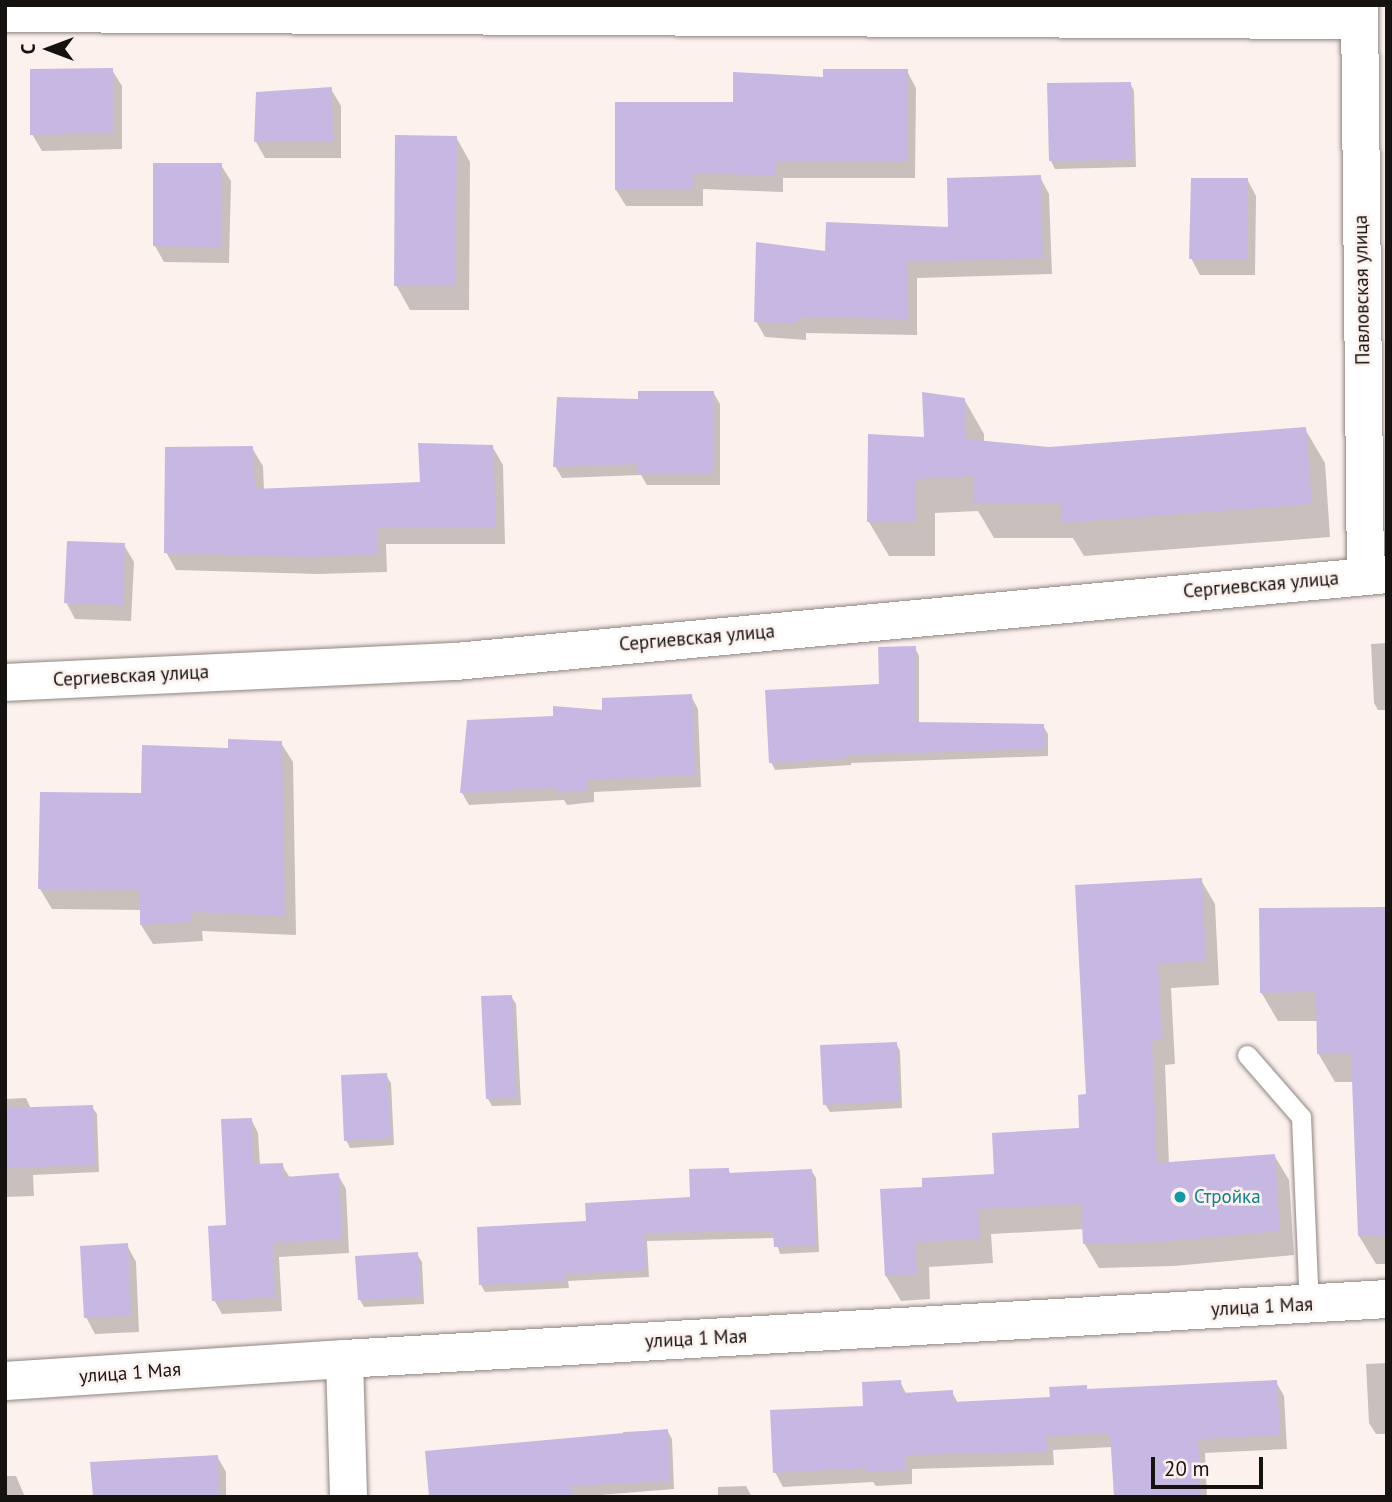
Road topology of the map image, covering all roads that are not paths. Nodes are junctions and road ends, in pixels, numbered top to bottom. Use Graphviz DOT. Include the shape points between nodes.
graph roads {
  1 [pos="5,13"];
  2 [pos="1359,13"];
  3 [pos="1376,575"];
  4 [pos="5,682"];
  5 [pos="1247,1055"];
  6 [pos="1387,1299"];
  7 [pos="1309,1304"];
  8 [pos="344,1359"];
  9 [pos="5,1381"];
  10 [pos="348,1497"];
  1 -- 2 [label="street"];
  2 -- 3 [label="street, Павловская улица"];
  3 -- 4 [label="street, Сергиевская улица" via="455,661"];
  5 -- 7 [label="lane" via="1301,1117"];
  6 -- 7 [label="street, улица 1 Мая"];
  7 -- 8 [label="street, улица 1 Мая"];
  8 -- 9 [label="street, улица 1 Мая"];
  8 -- 10 [label="street"];
}
